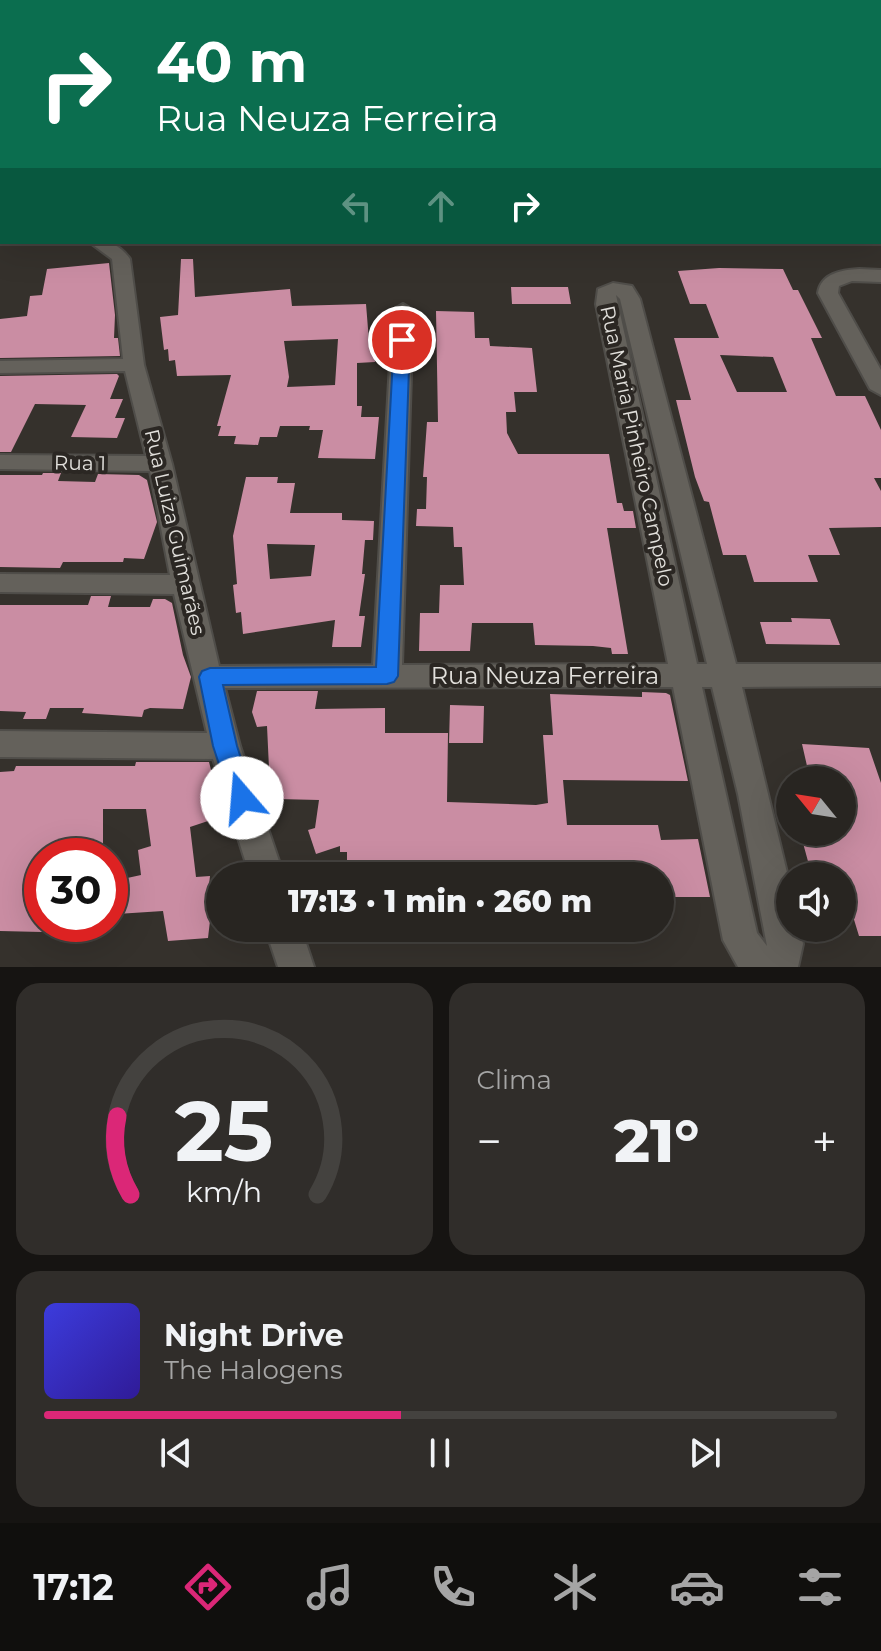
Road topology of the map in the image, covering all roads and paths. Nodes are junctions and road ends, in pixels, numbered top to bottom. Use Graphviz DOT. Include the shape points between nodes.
graph roads {
  1 [pos="102,244"];
  2 [pos="881,276"];
  3 [pos="403,310"];
  4 [pos="134,365"];
  5 [pos="0,367"];
  6 [pos="881,389"];
  7 [pos="664,439"];
  8 [pos="635,440"];
  9 [pos="0,462"];
  10 [pos="160,464"];
  11 [pos="0,583"];
  12 [pos="185,585"];
  13 [pos="687,675"];
  14 [pos="723,675"];
  15 [pos="881,675"];
  16 [pos="387,676"];
  17 [pos="210,677"];
  18 [pos="0,744"];
  19 [pos="225,746"];
  20 [pos="262,862"];
  21 [pos="288,942"];
  22 [pos="296,967"];
  23 [pos="760,967"];
  24 [pos="780,967"];
  1 -- 4 [label="street, Rua Luiza Guimarães" via="121,259"];
  2 -- 6 [label="street" via="835,278 828,293"];
  3 -- 16 [label="street"];
  4 -- 5 [label="street"];
  4 -- 10 [label="street, Rua Luiza Guimarães"];
  7 -- 8 [label="street"];
  7 -- 8 [label="street, Rua Maria Pinheiro Campelo" via="630,299 625,290 613,289 605,296"];
  7 -- 14 [label="street, Rua Maria Pinheiro Campelo"];
  8 -- 13 [label="street, Rua Maria Pinheiro Campelo"];
  9 -- 10 [label="street, Rua 1"];
  10 -- 12 [label="street, Rua Luiza Guimarães"];
  11 -- 12 [label="street"];
  12 -- 17 [label="street, Rua Luiza Guimarães"];
  13 -- 14 [label="street, Rua Neuza Ferreira"];
  13 -- 16 [label="street, Rua Neuza Ferreira"];
  13 -- 23 [label="street, Rua Maria Pinheiro Campelo" via="741,940"];
  14 -- 15 [label="street, Rua Neuza Ferreira"];
  14 -- 24 [label="street, Rua Maria Pinheiro Campelo" via="785,944"];
  16 -- 17 [label="street, Rua Neuza Ferreira"];
  17 -- 19 [label="street, Rua Luiza Guimarães"];
  18 -- 19 [label="street"];
  19 -- 20 [label="street, Rua Luiza Guimarães"];
  21 -- 22 [label="street"];
}
